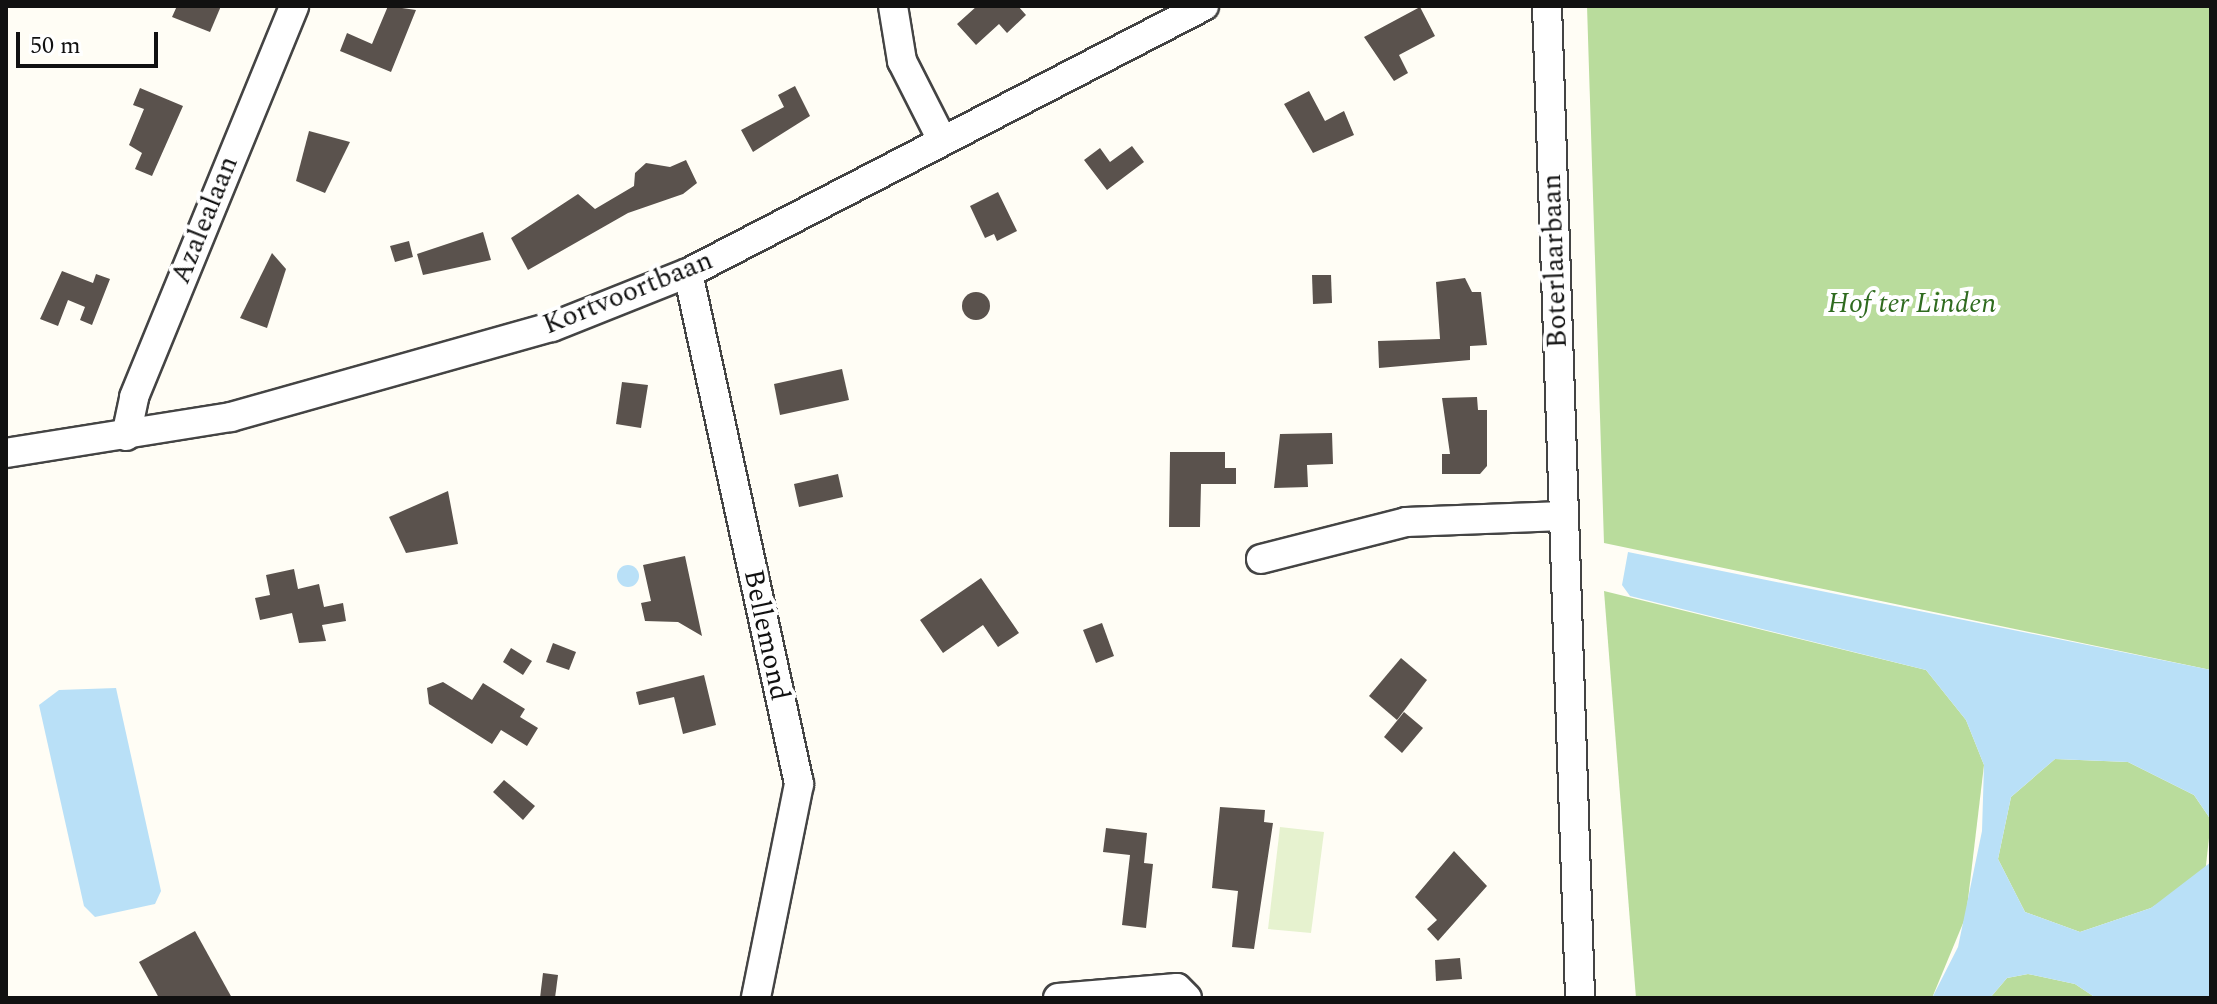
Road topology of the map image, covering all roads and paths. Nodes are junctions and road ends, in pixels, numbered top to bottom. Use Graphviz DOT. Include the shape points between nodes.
graph roads {
  1 [pos="294,6"];
  2 [pos="893,6"];
  3 [pos="1204,6"];
  4 [pos="1547,6"];
  5 [pos="942,140"];
  6 [pos="688,273"];
  7 [pos="126,436"];
  8 [pos="6,453"];
  9 [pos="1563,516"];
  10 [pos="1261,559"];
  11 [pos="756,998"];
  12 [pos="1058,998"];
  13 [pos="1187,998"];
  14 [pos="1580,998"];
  1 -- 7 [label="street, Azalealaan" via="134,397"];
  2 -- 5 [label="street" via="902,61"];
  3 -- 5 [label="street, Kortvoortbaan"];
  4 -- 9 [label="street, Boterlaarbaan"];
  5 -- 6 [label="street, Kortvoortbaan"];
  6 -- 7 [label="street, Kortvoortbaan" via="552,327 231,417"];
  6 -- 11 [label="street, Bellemond" via="799,784"];
  7 -- 8 [label="street, Kortvoortbaan"];
  9 -- 10 [label="street" via="1406,522"];
  9 -- 14 [label="street, Boterlaarbaan"];
  12 -- 13 [label="street" via="1177,988"];
}
